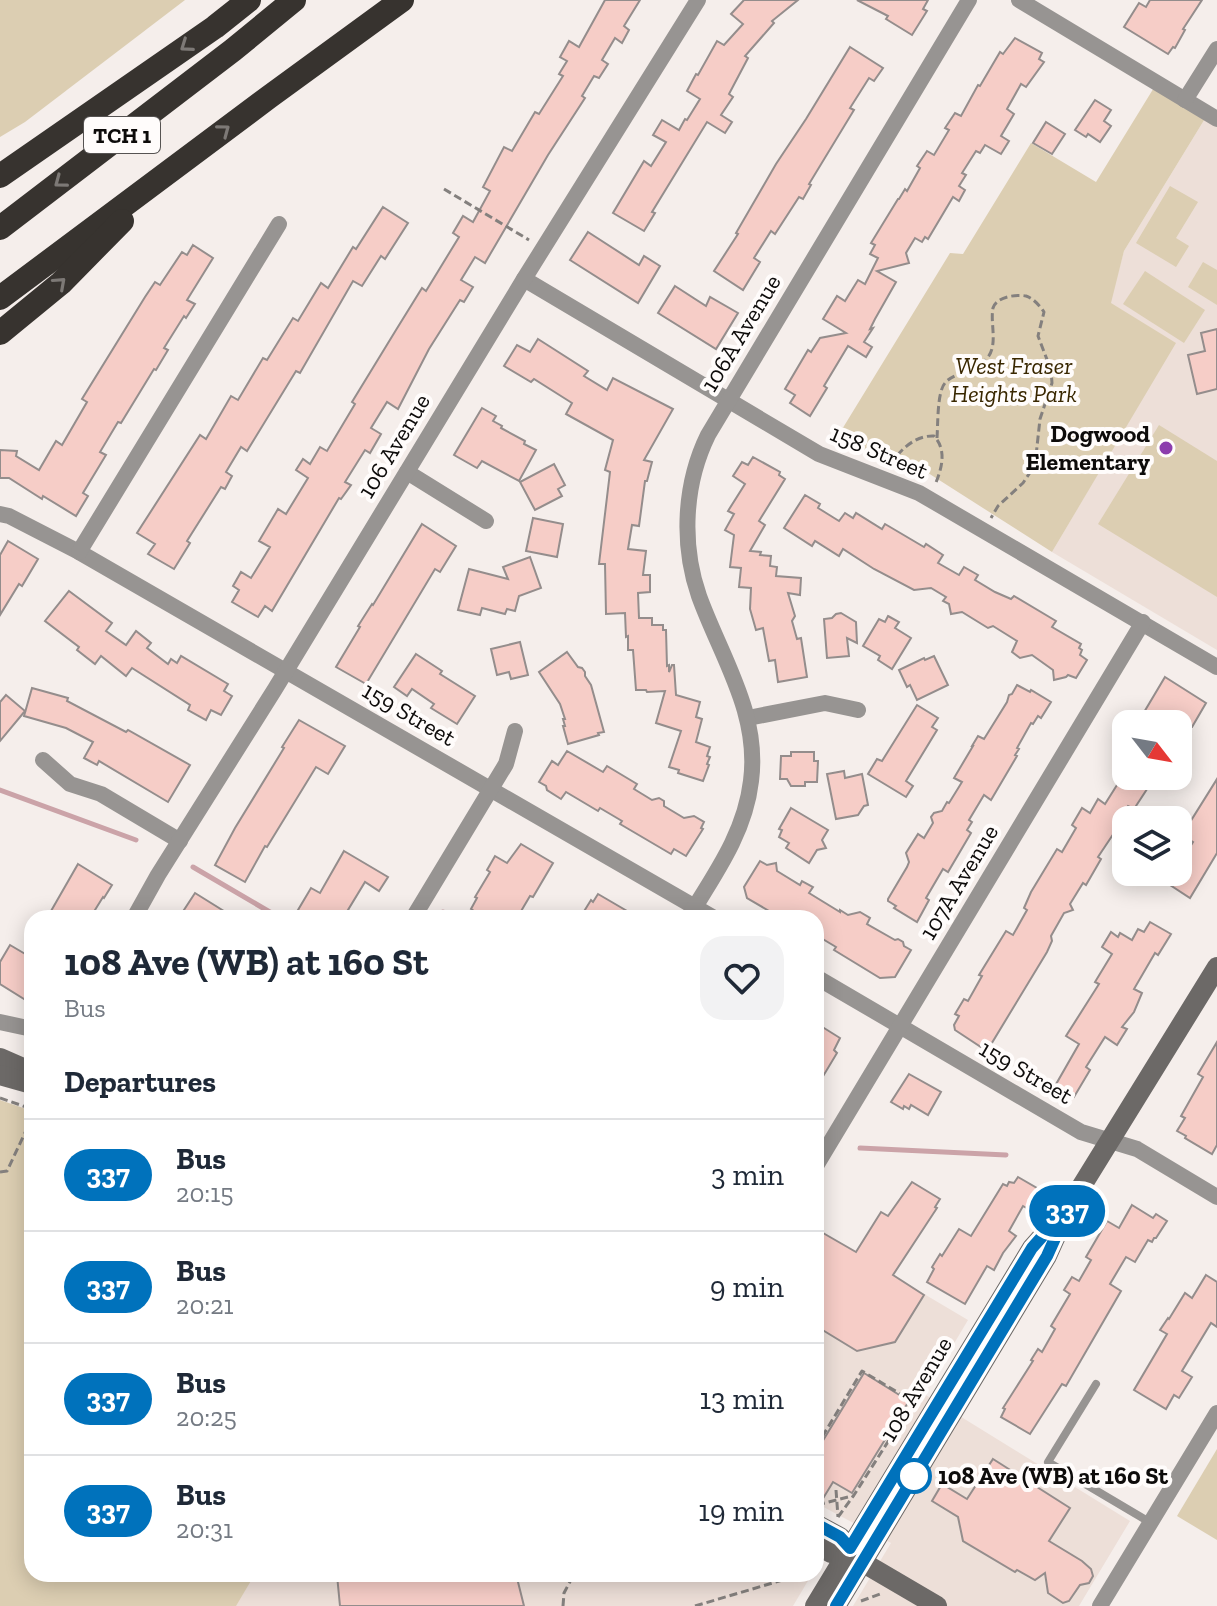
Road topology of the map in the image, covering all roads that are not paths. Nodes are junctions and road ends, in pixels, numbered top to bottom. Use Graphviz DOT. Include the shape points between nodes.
graph roads {
  1 [pos="249,0"];
  2 [pos="294,0"];
  3 [pos="305,0"];
  4 [pos="375,0"];
  5 [pos="402,0"];
  6 [pos="698,0"];
  7 [pos="969,0"];
  8 [pos="1019,0"];
  9 [pos="1217,49"];
  10 [pos="233,50"];
  11 [pos="269,97"];
  12 [pos="1185,100"];
  13 [pos="1217,119"];
  14 [pos="180,163"];
  15 [pos="0,176"];
  16 [pos="279,224"];
  17 [pos="0,228"];
  18 [pos="524,279"];
  19 [pos="0,298"];
  20 [pos="0,333"];
  21 [pos="729,401"];
  22 [pos="407,472"];
  23 [pos="0,514"];
  24 [pos="486,521"];
  25 [pos="79,552"];
  26 [pos="1143,622"];
  27 [pos="1217,667"];
  28 [pos="286,670"];
  29 [pos="858,710"];
  30 [pos="748,718"];
  31 [pos="515,731"];
  32 [pos="43,760"];
  33 [pos="491,790"];
  34 [pos="180,841"];
  35 [pos="138,910"];
  36 [pos="418,910"];
  37 [pos="689,910"];
  38 [pos="693,910"];
  39 [pos="1217,967"];
  40 [pos="824,982"];
  41 [pos="0,1022"];
  42 [pos="900,1026"];
  43 [pos="24,1027"];
  44 [pos="0,1058"];
  45 [pos="24,1068"];
  46 [pos="0,1075"];
  47 [pos="24,1082"];
  48 [pos="1109,1141"];
  49 [pos="824,1153"];
  50 [pos="1216,1194"];
  51 [pos="1096,1384"];
  52 [pos="1217,1413"];
  53 [pos="1151,1523"];
  54 [pos="824,1528"];
  55 [pos="824,1547"];
  56 [pos="852,1556"];
  57 [pos="845,1605"];
  58 [pos="815,1606"];
  59 [pos="937,1606"];
  60 [pos="1100,1606"];
  1 -- 15 [label="highway, one-way"];
  2 -- 10 [label="highway, TCH 1"];
  3 -- 10 [label="highway"];
  4 -- 11 [label="highway"];
  5 -- 11 [label="highway, TCH 1"];
  6 -- 18 [label="street, 106 Avenue"];
  7 -- 21 [label="street, 106A Avenue"];
  8 -- 12 [label="street"];
  9 -- 12 [label="street"];
  10 -- 17 [label="highway, TCH 1, one-way"];
  14 -- 11 [label="highway, TCH 1, one-way"];
  12 -- 13 [label="street"];
  14 -- 19 [label="highway, TCH 1"];
  20 -- 14 [label="highway, one-way" via="61,283"];
  16 -- 25 [label="street"];
  18 -- 21 [label="street, 158 Street"];
  18 -- 22 [label="street, 106 Avenue"];
  21 -- 26 [label="street, 158 Street" via="819,454 919,493"];
  21 -- 30 [label="street, 106A Avenue" via="698,457 687,538 698,595"];
  22 -- 24 [label="street"];
  22 -- 28 [label="street, 106 Avenue"];
  23 -- 25 [label="street, 159 Street"];
  25 -- 28 [label="street, 159 Street"];
  26 -- 27 [label="street, 158 Street"];
  26 -- 42 [label="street, 107A Avenue"];
  28 -- 33 [label="street, 159 Street"];
  28 -- 34 [label="street, 106 Avenue"];
  29 -- 30 [label="street" via="825,703"];
  30 -- 38 [label="street, 106A Avenue" via="753,764 746,807 724,861"];
  31 -- 33 [label="street" via="506,764"];
  32 -- 34 [label="street" via="70,784 101,794"];
  33 -- 36 [label="street"];
  33 -- 37 [label="street, 159 Street"];
  34 -- 35 [label="street, 106 Avenue"];
  39 -- 48 [label="street, 108 Avenue"];
  40 -- 42 [label="street, 159 Street"];
  41 -- 43 [label="street"];
  42 -- 48 [label="street, 159 Street" via="1081,1132"];
  42 -- 49 [label="street, 107A Avenue"];
  44 -- 45 [label="street"];
  46 -- 47 [label="street"];
  48 -- 50 [label="street, 159 Street" via="1137,1149"];
  48 -- 56 [label="street, 108 Avenue" via="1047,1256"];
  51 -- 53 [label="lane" via="1048,1462"];
  52 -- 53 [label="street"];
  53 -- 60 [label="street"];
  54 -- 56 [label="street" via="840,1537"];
  55 -- 56 [label="street"];
  56 -- 57 [label="street, 108 Avenue"];
  56 -- 58 [label="street, 108 Avenue"];
  56 -- 59 [label="street"];
}
